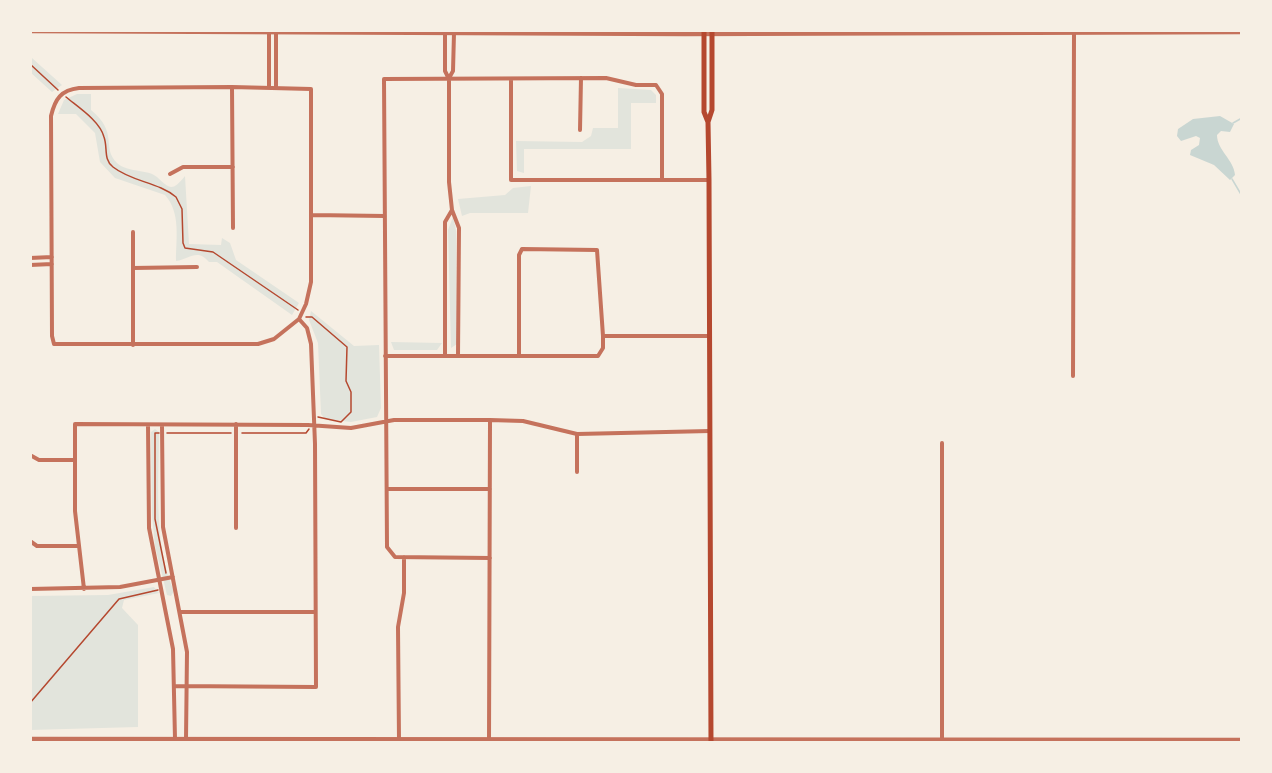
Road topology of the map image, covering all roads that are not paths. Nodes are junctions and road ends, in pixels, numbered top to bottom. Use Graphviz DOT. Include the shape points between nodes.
graph roads {
  1 [pos="30,31"];
  2 [pos="212,31"];
  3 [pos="392,32"];
  4 [pos="567,32"];
  5 [pos="704,32"];
  6 [pos="712,32"];
  7 [pos="1242,32"];
  8 [pos="269,33"];
  9 [pos="276,33"];
  10 [pos="445,33"];
  11 [pos="454,33"];
  12 [pos="1074,33"];
  13 [pos="581,78"];
  14 [pos="449,79"];
  15 [pos="510,79"];
  16 [pos="232,87"];
  17 [pos="269,88"];
  18 [pos="276,88"];
  19 [pos="708,122"];
  20 [pos="580,130"];
  21 [pos="233,166"];
  22 [pos="170,174"];
  23 [pos="662,179"];
  24 [pos="709,180"];
  25 [pos="452,210"];
  26 [pos="312,215"];
  27 [pos="385,216"];
  28 [pos="233,228"];
  29 [pos="133,232"];
  30 [pos="52,257"];
  31 [pos="30,258"];
  32 [pos="52,264"];
  33 [pos="30,265"];
  34 [pos="197,267"];
  35 [pos="133,268"];
  36 [pos="299,319"];
  37 [pos="603,336"];
  38 [pos="710,336"];
  39 [pos="133,345"];
  40 [pos="385,356"];
  41 [pos="445,356"];
  42 [pos="458,356"];
  43 [pos="519,356"];
  44 [pos="1073,376"];
  45 [pos="490,420"];
  46 [pos="388,421"];
  47 [pos="236,424"];
  48 [pos="148,425"];
  49 [pos="162,425"];
  50 [pos="315,425"];
  51 [pos="710,431"];
  52 [pos="577,434"];
  53 [pos="942,443"];
  54 [pos="30,455"];
  55 [pos="75,460"];
  56 [pos="577,472"];
  57 [pos="388,489"];
  58 [pos="490,489"];
  59 [pos="236,528"];
  60 [pos="30,541"];
  61 [pos="77,546"];
  62 [pos="404,557"];
  63 [pos="490,558"];
  64 [pos="173,577"];
  65 [pos="160,580"];
  66 [pos="30,589"];
  67 [pos="84,589"];
  68 [pos="181,612"];
  69 [pos="315,612"];
  70 [pos="175,686"];
  71 [pos="187,686"];
  72 [pos="30,739"];
  73 [pos="175,739"];
  74 [pos="186,740"];
  75 [pos="399,740"];
  76 [pos="942,740"];
  77 [pos="1242,740"];
  78 [pos="225,741"];
  79 [pos="233,741"];
  80 [pos="489,741"];
  81 [pos="711,742"];
  82 [pos="1054,742"];
  1 -- 2 [label="street"];
  2 -- 8 [label="street"];
  3 -- 9 [label="street"];
  3 -- 10 [label="street"];
  4 -- 5 [label="street"];
  4 -- 11 [label="street"];
  5 -- 6 [label="street"];
  5 -- 19 [label="main road" via="704,112"];
  6 -- 12 [label="street"];
  6 -- 19 [label="main road" via="712,110"];
  7 -- 12 [label="street"];
  8 -- 9 [label="street"];
  8 -- 17 [label="street"];
  9 -- 18 [label="street"];
  10 -- 11 [label="street"];
  10 -- 14 [label="street" via="445,71"];
  11 -- 14 [label="street" via="453,71"];
  12 -- 44 [label="street"];
  13 -- 15 [label="street"];
  13 -- 20 [label="street"];
  13 -- 23 [label="street" via="660,87"];
  14 -- 15 [label="street"];
  14 -- 25 [label="street"];
  14 -- 27 [label="street" via="384,79"];
  15 -- 23 [label="street" via="511,180"];
  16 -- 17 [label="street"];
  16 -- 21 [label="street"];
  16 -- 30 [label="street" via="79,88 62,93 51,116"];
  17 -- 18 [label="street"];
  18 -- 26 [label="street" via="311,89"];
  19 -- 24 [label="main road"];
  21 -- 22 [label="street" via="183,167"];
  21 -- 28 [label="street"];
  23 -- 24 [label="street"];
  24 -- 38 [label="main road"];
  25 -- 41 [label="street" via="445,222"];
  25 -- 42 [label="street" via="459,228"];
  26 -- 27 [label="street"];
  26 -- 36 [label="street" via="311,282"];
  27 -- 40 [label="street"];
  29 -- 35 [label="street"];
  30 -- 31 [label="street"];
  30 -- 32 [label="street"];
  32 -- 33 [label="street"];
  32 -- 39 [label="street" via="54,344"];
  34 -- 35 [label="street"];
  35 -- 39 [label="street"];
  36 -- 39 [label="street" via="274,339 258,344"];
  36 -- 50 [label="street" via="311,338"];
  37 -- 38 [label="street"];
  37 -- 43 [label="street" via="601,353"];
  37 -- 43 [label="street" via="597,250 522,249"];
  38 -- 51 [label="main road"];
  40 -- 41 [label="street"];
  40 -- 46 [label="street"];
  41 -- 42 [label="street"];
  42 -- 43 [label="street"];
  45 -- 46 [label="street"];
  45 -- 52 [label="street" via="523,421"];
  45 -- 58 [label="street"];
  46 -- 50 [label="street" via="351,428"];
  46 -- 57 [label="street"];
  47 -- 49 [label="street"];
  47 -- 50 [label="street"];
  47 -- 59 [label="street"];
  48 -- 49 [label="street"];
  48 -- 55 [label="street" via="75,424"];
  48 -- 65 [label="street" via="148,510"];
  49 -- 64 [label="street" via="163,527"];
  50 -- 69 [label="street"];
  51 -- 52 [label="street"];
  51 -- 81 [label="main road"];
  52 -- 56 [label="street"];
  53 -- 76 [label="street"];
  54 -- 55 [label="street" via="39,460"];
  55 -- 61 [label="street"];
  57 -- 58 [label="street"];
  57 -- 62 [label="street" via="387,547 391,555"];
  58 -- 63 [label="street"];
  60 -- 61 [label="street" via="37,546"];
  61 -- 67 [label="street"];
  62 -- 63 [label="street"];
  62 -- 75 [label="street" via="404,593 398,627"];
  63 -- 80 [label="street"];
  64 -- 65 [label="street"];
  64 -- 68 [label="street"];
  65 -- 67 [label="street"];
  65 -- 70 [label="street" via="173,649"];
  66 -- 67 [label="street"];
  68 -- 69 [label="street"];
  68 -- 71 [label="street"];
  69 -- 71 [label="street" via="316,687"];
  70 -- 71 [label="street"];
  70 -- 73 [label="street"];
  71 -- 74 [label="street"];
  72 -- 73 [label="street"];
  73 -- 74 [label="street"];
  74 -- 78 [label="street"];
  75 -- 79 [label="street"];
  75 -- 80 [label="street"];
  76 -- 81 [label="street"];
  76 -- 82 [label="street"];
  77 -- 82 [label="street"];
  78 -- 79 [label="street"];
  80 -- 81 [label="street"];
}
